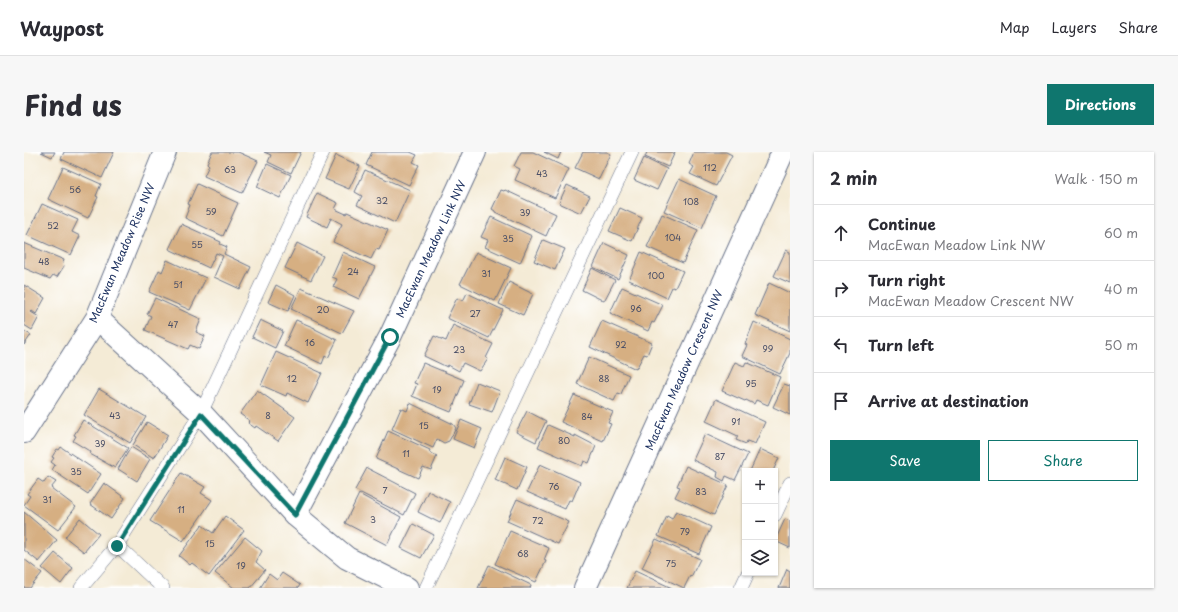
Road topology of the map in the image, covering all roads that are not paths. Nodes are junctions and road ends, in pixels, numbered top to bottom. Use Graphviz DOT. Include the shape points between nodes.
graph roads {
  1 [pos="165,152"];
  2 [pos="323,152"];
  3 [pos="475,152"];
  4 [pos="632,152"];
  5 [pos="782,152"];
  6 [pos="97,318"];
  7 [pos="201,414"];
  8 [pos="24,432"];
  9 [pos="790,483"];
  10 [pos="778,509"];
  11 [pos="295,515"];
  12 [pos="117,546"];
  13 [pos="747,576"];
  14 [pos="81,588"];
  15 [pos="163,588"];
  16 [pos="407,588"];
  17 [pos="426,588"];
  18 [pos="585,588"];
  19 [pos="741,588"];
  1 -- 6 [label="street, MacEwan Meadow Rise NW"];
  2 -- 7 [label="lane"];
  3 -- 11 [label="street, MacEwan Meadow Link NW" via="390,337"];
  4 -- 17 [label="lane"];
  5 -- 18 [label="street, MacEwan Meadow Crescent NW"];
  6 -- 7 [label="street"];
  6 -- 8 [label="street, MacEwan Meadow Rise NW"];
  7 -- 11 [label="street"];
  7 -- 12 [label="lane"];
  9 -- 10 [label="lane"];
  11 -- 16 [label="street" via="347,558"];
  12 -- 14 [label="lane"];
  12 -- 15 [label="lane"];
  13 -- 19 [label="lane"];
}
